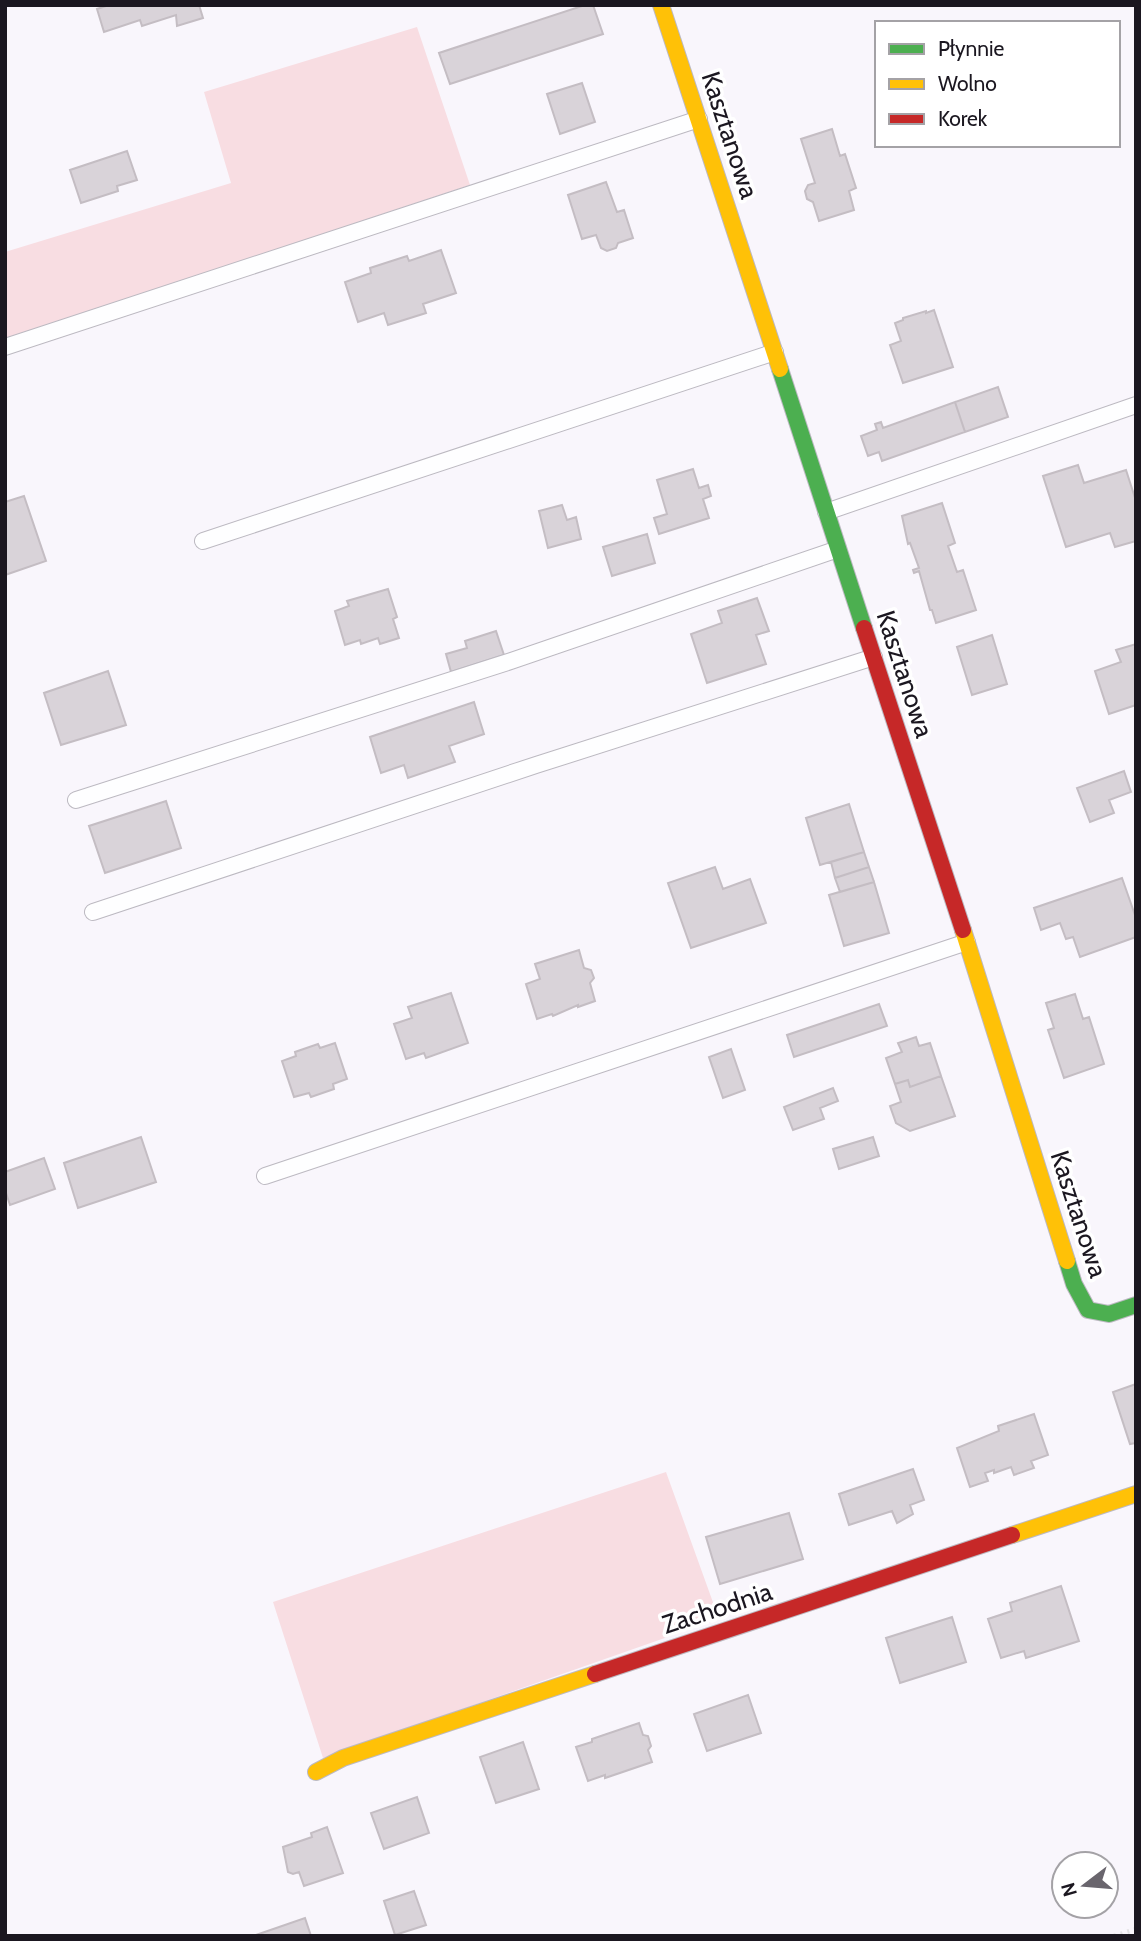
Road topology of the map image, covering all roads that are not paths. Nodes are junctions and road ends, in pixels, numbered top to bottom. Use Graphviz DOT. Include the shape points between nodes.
graph roads {
  1 [pos="661,5"];
  2 [pos="699,119"];
  3 [pos="5,347"];
  4 [pos="775,352"];
  5 [pos="1136,405"];
  6 [pos="826,512"];
  7 [pos="203,541"];
  8 [pos="838,549"];
  9 [pos="874,657"];
  10 [pos="76,800"];
  11 [pos="93,912"];
  12 [pos="967,942"];
  13 [pos="265,1176"];
  14 [pos="1136,1305"];
  15 [pos="1136,1494"];
  16 [pos="316,1772"];
  1 -- 2 [label="street, Kasztanowa"];
  2 -- 3 [label="lane"];
  2 -- 4 [label="street, Kasztanowa"];
  4 -- 6 [label="street, Kasztanowa"];
  4 -- 7 [label="lane"];
  5 -- 6 [label="lane"];
  6 -- 8 [label="street, Kasztanowa"];
  8 -- 9 [label="street, Kasztanowa"];
  8 -- 10 [label="lane" via="511,661"];
  9 -- 11 [label="lane"];
  9 -- 12 [label="street, Kasztanowa"];
  12 -- 13 [label="lane"];
  12 -- 14 [label="street, Kasztanowa" via="1074,1284 1088,1310 1109,1314"];
  15 -- 16 [label="street, Zachodnia" via="343,1758"];
}
